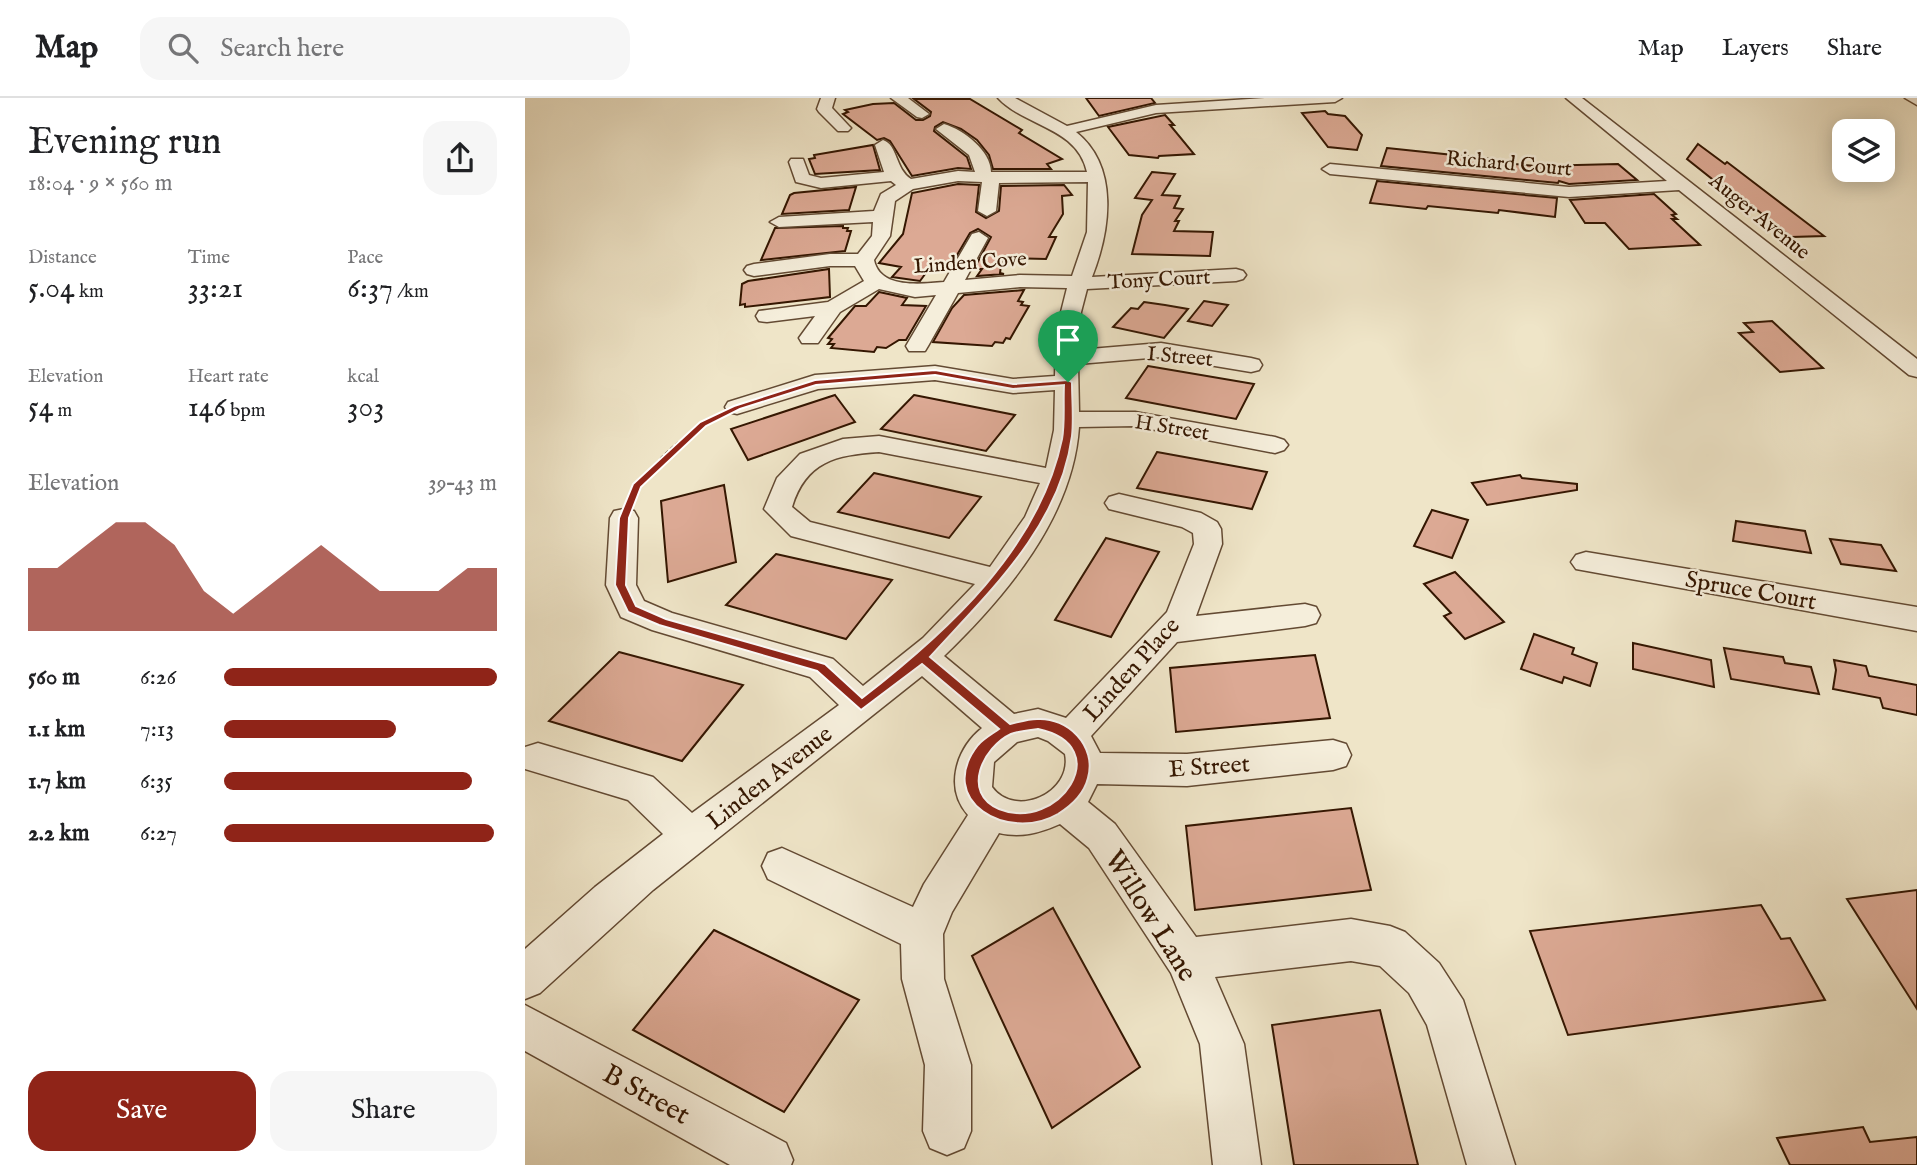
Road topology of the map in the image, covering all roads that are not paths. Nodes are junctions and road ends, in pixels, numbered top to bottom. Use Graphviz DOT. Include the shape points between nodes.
graph roads {
  1 [pos="828,98"];
  2 [pos="898,98"];
  3 [pos="1005,98"];
  4 [pos="1335,98"];
  5 [pos="1573,98"];
  6 [pos="1912,98"];
  7 [pos="1917,101"];
  8 [pos="922,114"];
  9 [pos="843,128"];
  10 [pos="944,129"];
  11 [pos="1063,131"];
  12 [pos="883,145"];
  13 [pos="797,162"];
  14 [pos="1330,169"];
  15 [pos="1095,177"];
  16 [pos="985,178"];
  17 [pos="901,180"];
  18 [pos="1684,185"];
  19 [pos="987,211"];
  20 [pos="883,216"];
  21 [pos="779,222"];
  22 [pos="979,238"];
  23 [pos="864,260"];
  24 [pos="754,270"];
  25 [pos="1236,275"];
  26 [pos="1081,280"];
  27 [pos="876,282"];
  28 [pos="950,288"];
  29 [pos="833,308"];
  30 [pos="767,316"];
  31 [pos="810,338"];
  32 [pos="916,346"];
  33 [pos="1251,365"];
  34 [pos="1067,370"];
  35 [pos="1917,370"];
  36 [pos="737,407"];
  37 [pos="1068,420"];
  38 [pos="1275,445"];
  39 [pos="1056,478"];
  40 [pos="1119,503"];
  41 [pos="624,518"];
  42 [pos="1586,562"];
  43 [pos="996,579"];
  44 [pos="1305,615"];
  45 [pos="1917,619"];
  46 [pos="1168,631"];
  47 [pos="922,657"];
  48 [pos="861,705"];
  49 [pos="1008,729"];
  50 [pos="1078,752"];
  51 [pos="1333,755"];
  52 [pos="538,758"];
  53 [pos="1063,804"];
  54 [pos="991,812"];
  55 [pos="691,836"];
  56 [pos="782,866"];
  57 [pos="922,933"];
  58 [pos="1186,959"];
  59 [pos="525,978"];
  60 [pos="525,1027"];
  61 [pos="947,1131"];
  62 [pos="769,1160"];
  63 [pos="1237,1165"];
  64 [pos="1492,1165"];
  1 -- 9 [label="street" via="824,109"];
  2 -- 8 [label="street"];
  3 -- 11 [label="street, Linden Avenue"];
  4 -- 11 [label="street" via="1156,109"];
  5 -- 18 [label="street, Auger Avenue"];
  6 -- 7 [label="street"];
  10 -- 16 [label="street" via="972,148 983,163"];
  11 -- 15 [label="street, Linden Avenue" via="1090,158"];
  12 -- 17 [label="street"];
  13 -- 17 [label="street" via="802,178 821,184"];
  14 -- 18 [label="street, Richard Court" via="1569,192"];
  15 -- 16 [label="street"];
  15 -- 26 [label="street, Linden Avenue" via="1097,220"];
  16 -- 17 [label="street"];
  16 -- 19 [label="street"];
  17 -- 20 [label="street, Linden Cove" via="887,198"];
  18 -- 35 [label="street, Auger Avenue"];
  20 -- 21 [label="street"];
  20 -- 23 [label="street, Linden Cove" via="881,236"];
  22 -- 28 [label="street"];
  23 -- 24 [label="street"];
  23 -- 27 [label="street" via="866,271"];
  25 -- 26 [label="street, Tony Court" via="1107,283"];
  26 -- 28 [label="street, Linden Cove"];
  26 -- 34 [label="street, Linden Avenue" via="1067,330"];
  27 -- 28 [label="street, Linden Cove" via="915,291"];
  27 -- 29 [label="street"];
  28 -- 32 [label="street"];
  29 -- 30 [label="street"];
  29 -- 31 [label="street"];
  33 -- 34 [label="street, I Street" via="1161,350"];
  34 -- 36 [label="street, I Street" via="1013,386 935,373 815,382"];
  34 -- 37 [label="street, Linden Avenue"];
  37 -- 38 [label="street, H Street" via="1135,419"];
  37 -- 39 [label="street, Linden Avenue"];
  39 -- 43 [label="street, Linden Avenue" via="1029,533"];
  39 -- 43 [label="street" via="879,444 843,447 809,460 786,484 778,509 801,529"];
  40 -- 46 [label="street, Linden Place" via="1191,520 1207,529 1208,544 1179,618"];
  41 -- 48 [label="street" via="621,585 632,609 821,668"];
  42 -- 45 [label="street, Spruce Court"];
  43 -- 47 [label="street, Linden Avenue"];
  44 -- 46 [label="street"];
  46 -- 50 [label="street, Linden Place"];
  47 -- 48 [label="street, Linden Avenue"];
  47 -- 49 [label="street"];
  48 -- 55 [label="street, Linden Avenue"];
  49 -- 50 [label="street" via="1038,723 1059,728"];
  49 -- 54 [label="street" via="983,748 974,764 972,784 978,800"];
  50 -- 51 [label="street, E Street" via="1187,770"];
  50 -- 53 [label="street" via="1074,793"];
  52 -- 55 [label="street, Linden Avenue" via="641,788"];
  53 -- 54 [label="street" via="1030,819"];
  53 -- 58 [label="street, Willow Lane" via="1102,836"];
  54 -- 57 [label="street"];
  55 -- 59 [label="street, Linden Avenue"];
  56 -- 57 [label="street"];
  57 -- 61 [label="street" via="923,979 948,1065"];
  58 -- 63 [label="street, Willow Lane" via="1222,1044"];
  58 -- 64 [label="street" via="1351,940 1390,947 1424,978 1447,1016"];
  60 -- 62 [label="street, B Street"];
}
